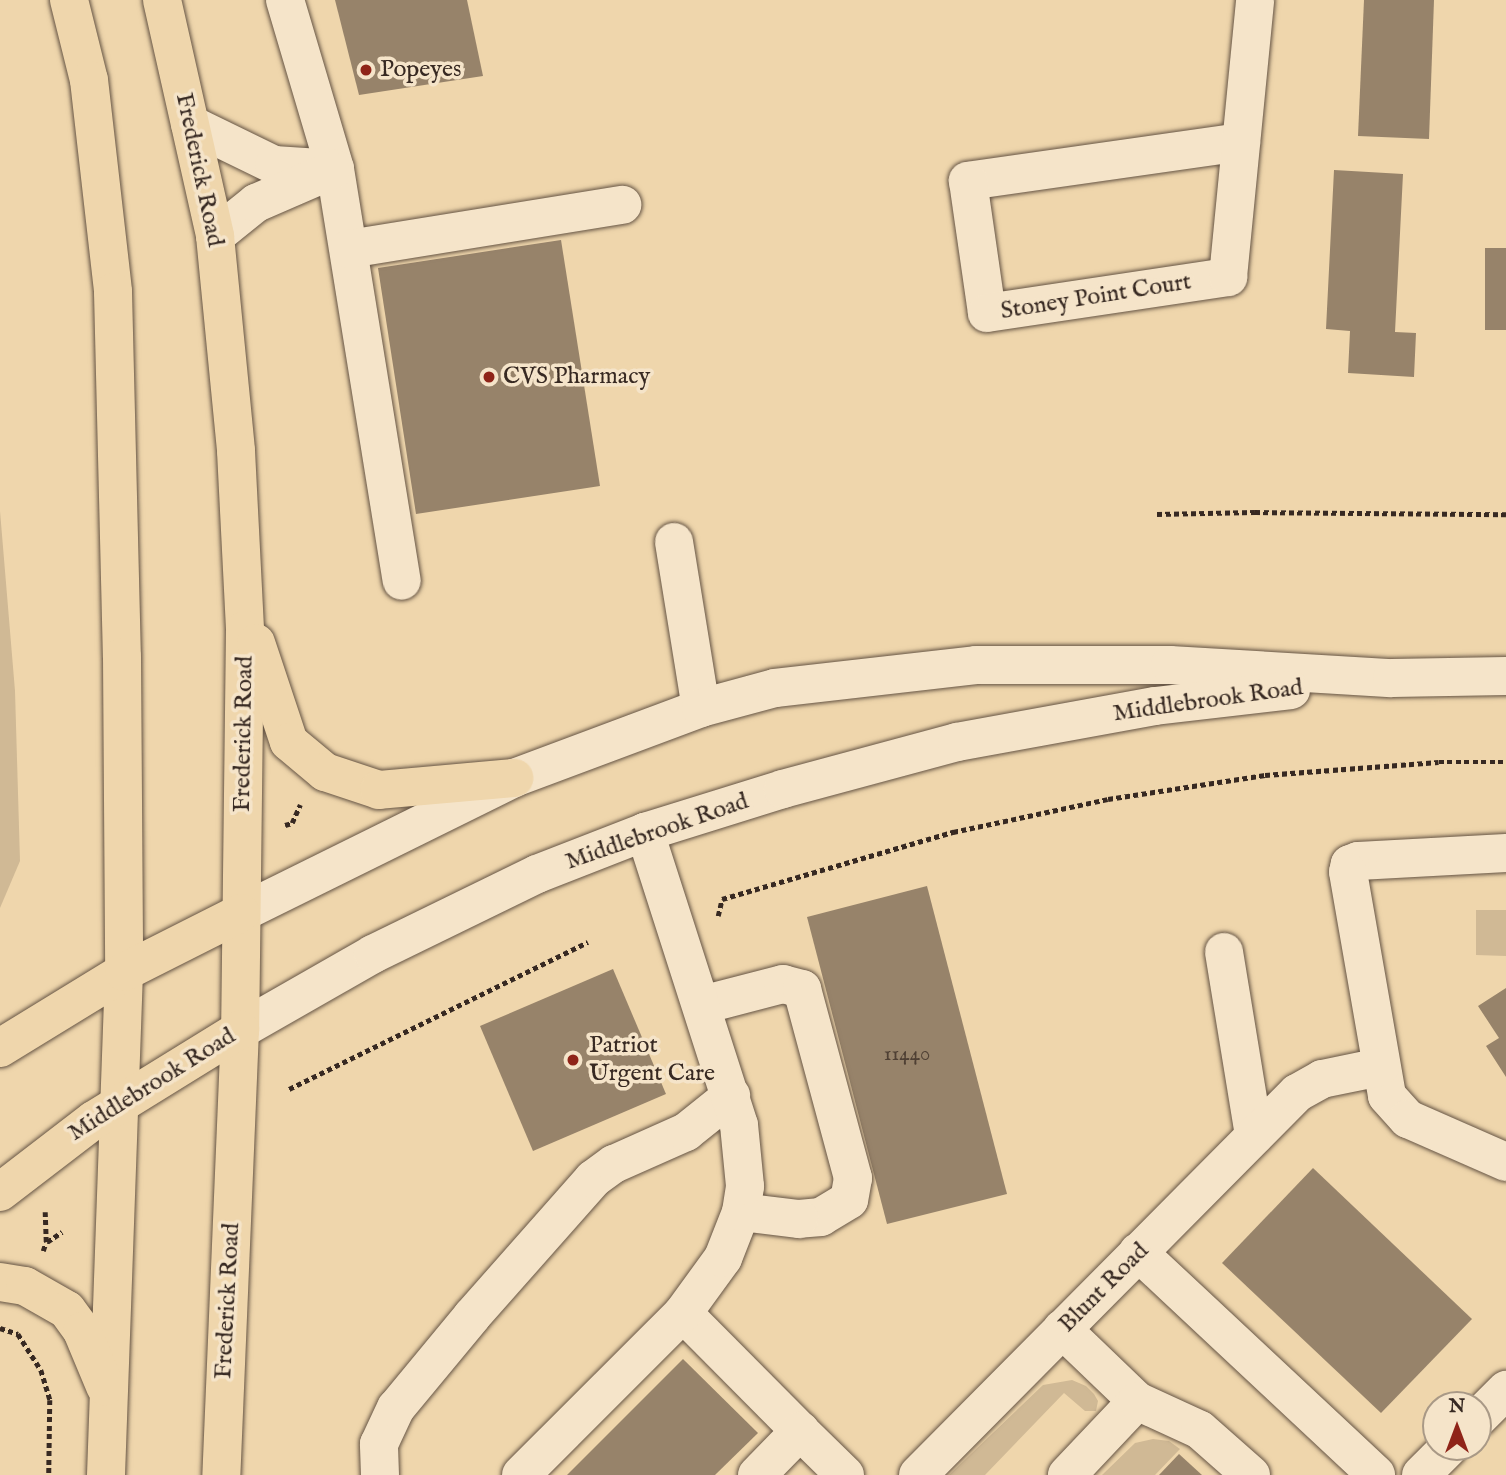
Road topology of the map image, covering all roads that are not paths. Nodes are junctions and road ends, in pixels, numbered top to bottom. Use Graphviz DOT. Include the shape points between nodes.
graph roads {
  1 [pos="69,0"];
  2 [pos="162,0"];
  3 [pos="285,0"];
  4 [pos="1255,0"];
  5 [pos="190,124"];
  6 [pos="1241,142"];
  7 [pos="335,169"];
  8 [pos="622,205"];
  9 [pos="215,236"];
  10 [pos="349,249"];
  11 [pos="674,542"];
  12 [pos="402,581"];
  13 [pos="243,599"];
  14 [pos="1506,676"];
  15 [pos="1392,678"];
  16 [pos="701,708"];
  17 [pos="514,778"];
  18 [pos="645,832"];
  19 [pos="1506,853"];
  20 [pos="241,913"];
  21 [pos="1224,952"];
  22 [pos="124,972"];
  23 [pos="702,1004"];
  24 [pos="240,1030"];
  25 [pos="0,1048"];
  26 [pos="1380,1067"];
  27 [pos="731,1096"];
  28 [pos="122,1101"];
  29 [pos="1254,1136"];
  30 [pos="1506,1162"];
  31 [pos="0,1192"];
  32 [pos="741,1212"];
  33 [pos="1138,1252"];
  34 [pos="0,1282"];
  35 [pos="683,1313"];
  36 [pos="1062,1329"];
  37 [pos="1506,1390"];
  38 [pos="109,1397"];
  39 [pos="1137,1401"];
  40 [pos="1492,1404"];
  41 [pos="800,1431"];
  42 [pos="1435,1461"];
  43 [pos="106,1475"];
  44 [pos="221,1475"];
  45 [pos="380,1475"];
  46 [pos="521,1475"];
  47 [pos="757,1475"];
  48 [pos="845,1475"];
  49 [pos="918,1475"];
  50 [pos="1067,1475"];
  51 [pos="1251,1475"];
  52 [pos="1376,1475"];
  53 [pos="1421,1475"];
  1 -- 22 [label="main road" via="89,80 113,292"];
  2 -- 5 [label="main road, Frederick Road"];
  3 -- 7 [label="street"];
  4 -- 6 [label="street, Stoney Point Court"];
  5 -- 7 [label="street" via="274,165"];
  5 -- 9 [label="main road, Frederick Road"];
  6 -- 6 [label="street, Stoney Point Court" via="1228,277 987,313 968,181"];
  7 -- 9 [label="street" via="256,203"];
  7 -- 10 [label="street"];
  8 -- 10 [label="street"];
  9 -- 13 [label="main road, Frederick Road" via="236,451"];
  10 -- 12 [label="street"];
  11 -- 16 [label="street"];
  13 -- 17 [label="main road" via="289,742 325,772 379,790"];
  13 -- 20 [label="main road, Frederick Road"];
  14 -- 15 [label="street, Middlebrook Road"];
  15 -- 16 [label="street, Middlebrook Road" via="1170,665 976,665 775,688"];
  15 -- 18 [label="street, Middlebrook Road" via="1155,706 957,742"];
  16 -- 17 [label="street, Middlebrook Road"];
  17 -- 20 [label="street, Middlebrook Road"];
  18 -- 23 [label="street"];
  18 -- 24 [label="street, Middlebrook Road" via="537,874 373,954"];
  19 -- 26 [label="street" via="1350,864"];
  20 -- 22 [label="main road, Middlebrook Road"];
  20 -- 24 [label="main road, Frederick Road"];
  21 -- 29 [label="street"];
  22 -- 25 [label="main road, Middlebrook Road"];
  22 -- 28 [label="main road"];
  23 -- 27 [label="street"];
  23 -- 32 [label="street" via="783,984 802,989 853,1178 849,1200 821,1217"];
  24 -- 28 [label="main road, Middlebrook Road"];
  24 -- 44 [label="main road, Frederick Road"];
  26 -- 29 [label="street, Blunt Road" via="1305,1086"];
  26 -- 30 [label="street" via="1387,1096 1399,1112"];
  27 -- 32 [label="street" via="744,1154"];
  27 -- 45 [label="street" via="686,1132 614,1164 593,1179 396,1408 379,1444"];
  28 -- 31 [label="main road, Middlebrook Road"];
  28 -- 38 [label="main road"];
  29 -- 33 [label="street, Blunt Road"];
  32 -- 35 [label="street" via="723,1258"];
  33 -- 36 [label="street, Blunt Road"];
  33 -- 52 [label="street"];
  34 -- 38 [label="main road" via="25,1286 67,1310 82,1331"];
  35 -- 41 [label="street"];
  35 -- 46 [label="street"];
  36 -- 39 [label="street"];
  36 -- 49 [label="street, Blunt Road"];
  37 -- 40 [label="street"];
  38 -- 43 [label="main road"];
  39 -- 50 [label="street"];
  39 -- 51 [label="street" via="1200,1430"];
  41 -- 47 [label="street"];
  41 -- 48 [label="street"];
  42 -- 53 [label="street"];
}
